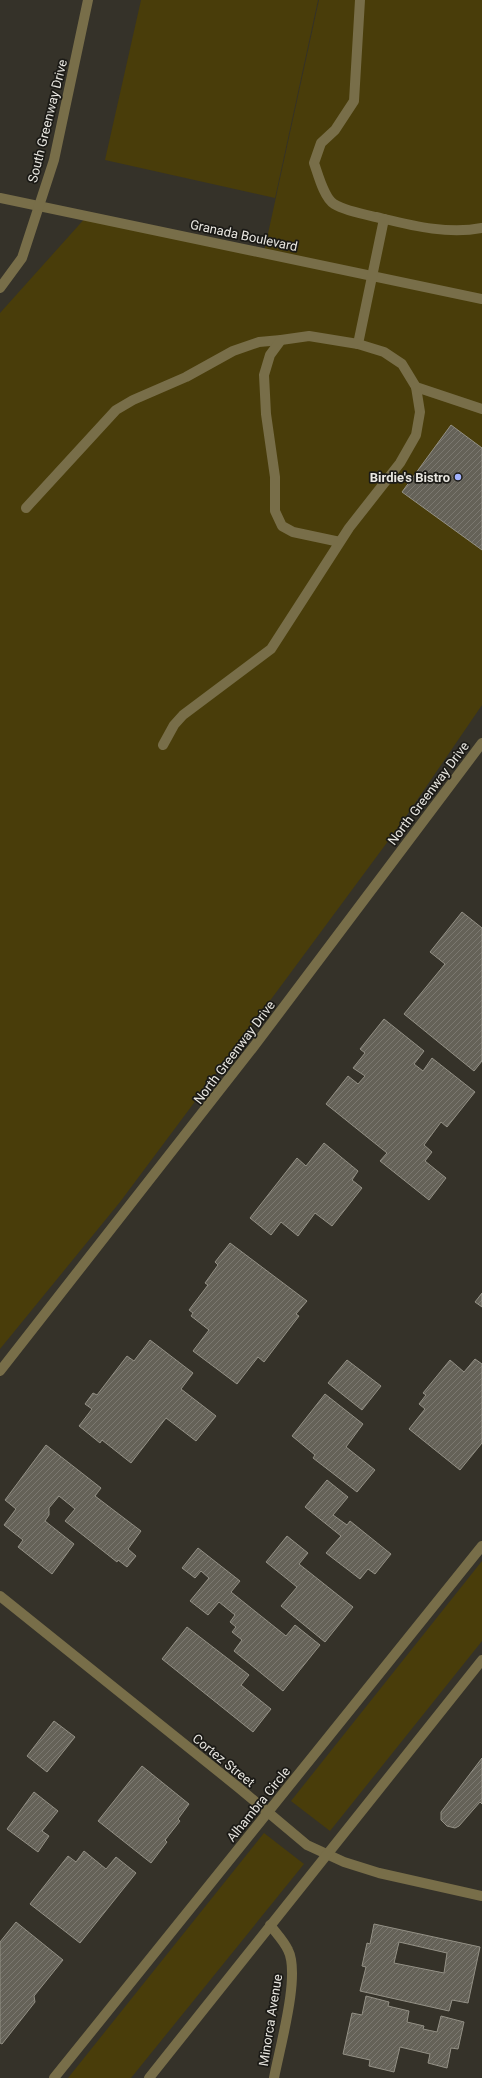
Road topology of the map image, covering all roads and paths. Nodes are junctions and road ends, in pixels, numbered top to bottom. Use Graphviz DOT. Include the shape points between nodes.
graph roads {
  1 [pos="88,0"];
  2 [pos="360,0"];
  3 [pos="0,198"];
  4 [pos="39,206"];
  5 [pos="384,219"];
  6 [pos="482,228"];
  7 [pos="373,275"];
  8 [pos="0,288"];
  9 [pos="482,299"];
  10 [pos="281,340"];
  11 [pos="358,344"];
  12 [pos="416,387"];
  13 [pos="482,409"];
  14 [pos="26,508"];
  15 [pos="340,542"];
  16 [pos="482,743"];
  17 [pos="163,745"];
  18 [pos="0,1371"];
  19 [pos="482,1546"];
  20 [pos="0,1596"];
  21 [pos="482,1660"];
  22 [pos="268,1812"];
  23 [pos="326,1855"];
  24 [pos="482,1896"];
  25 [pos="270,1925"];
  26 [pos="54,2078"];
  27 [pos="148,2078"];
  28 [pos="274,2078"];
  1 -- 4 [label="street, South Greenway Drive" via="54,160"];
  2 -- 5 [label="street" via="354,101 336,130 321,143 314,163 322,187 333,204"];
  3 -- 4 [label="street, Granada Boulevard"];
  4 -- 7 [label="street, Granada Boulevard"];
  4 -- 8 [label="street, South Greenway Drive" via="22,258"];
  5 -- 6 [label="street" via="433,229"];
  5 -- 7 [label="street"];
  7 -- 9 [label="street, Granada Boulevard"];
  7 -- 11 [label="street"];
  10 -- 11 [label="street" via="309,336"];
  10 -- 14 [label="street" via="259,342 233,351 186,377 116,410"];
  10 -- 15 [label="street" via="270,355 264,375 266,414 275,477 274,510 282,526 293,532"];
  11 -- 12 [label="street" via="384,352 402,364"];
  12 -- 13 [label="street"];
  12 -- 15 [label="street" via="420,412 416,435 400,463"];
  15 -- 17 [label="street" via="271,649 183,715"];
  16 -- 18 [label="street, North Greenway Drive" via="246,1058"];
  19 -- 22 [label="street, Alhambra Circle"];
  20 -- 22 [label="street, Cortez Street"];
  21 -- 23 [label="street"];
  22 -- 23 [label="street, Cortez Street" via="307,1845"];
  22 -- 26 [label="street, Alhambra Circle"];
  23 -- 24 [label="street, Cortez Street" via="379,1874"];
  23 -- 25 [label="street"];
  25 -- 27 [label="street"];
  25 -- 28 [label="street, Minorca Avenue" via="289,1951 292,1973"];
}
